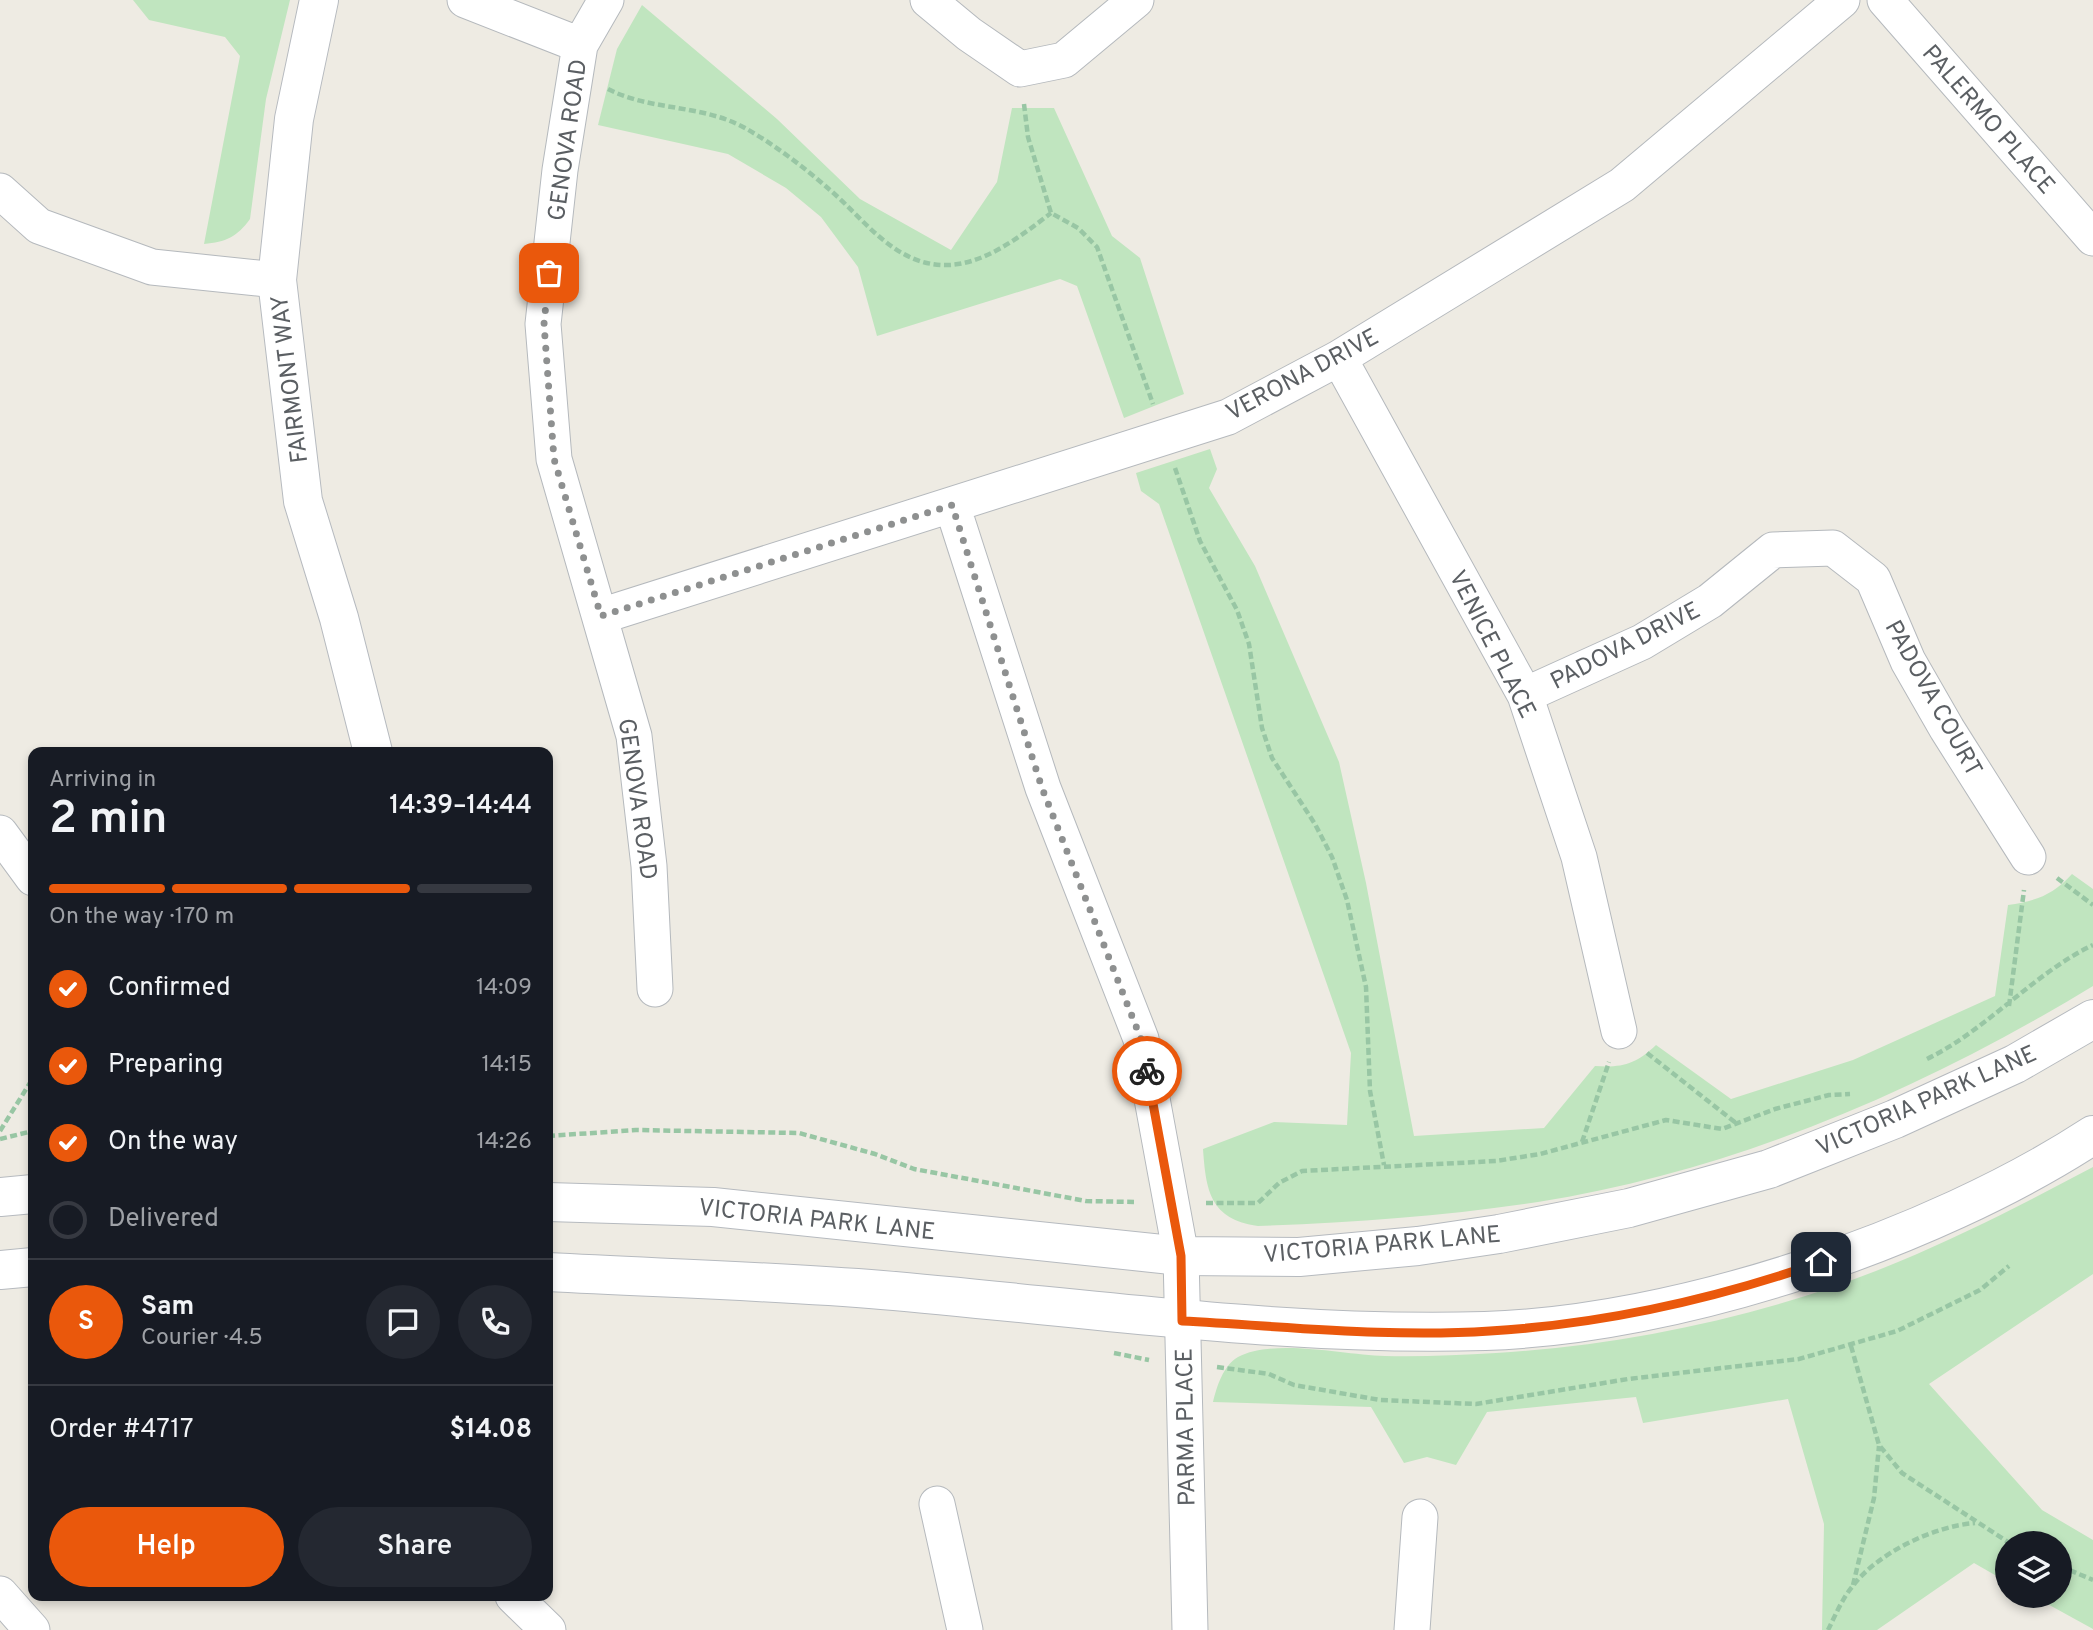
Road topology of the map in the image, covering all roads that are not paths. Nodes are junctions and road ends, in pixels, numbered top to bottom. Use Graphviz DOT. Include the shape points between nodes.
graph roads {
  1 [pos="320,0"];
  2 [pos="465,0"];
  3 [pos="606,0"];
  4 [pos="928,0"];
  5 [pos="1136,0"];
  6 [pos="1842,0"];
  7 [pos="1885,0"];
  8 [pos="579,59"];
  9 [pos="0,191"];
  10 [pos="2093,238"];
  11 [pos="277,280"];
  12 [pos="1339,358"];
  13 [pos="952,505"];
  14 [pos="1833,548"];
  15 [pos="601,616"];
  16 [pos="1525,695"];
  17 [pos="372,747"];
  18 [pos="0,833"];
  19 [pos="2028,858"];
  20 [pos="28,871"];
  21 [pos="655,989"];
  22 [pos="2093,1019"];
  23 [pos="1619,1031"];
  24 [pos="2093,1135"];
  25 [pos="28,1194"];
  26 [pos="0,1197"];
  27 [pos="553,1202"];
  28 [pos="1181,1256"];
  29 [pos="28,1267"];
  30 [pos="0,1270"];
  31 [pos="553,1272"];
  32 [pos="1182,1321"];
  33 [pos="937,1504"];
  34 [pos="1420,1517"];
  35 [pos="0,1594"];
  36 [pos="518,1601"];
  37 [pos="32,1630"];
  38 [pos="548,1630"];
  39 [pos="965,1630"];
  40 [pos="1189,1630"];
  41 [pos="1412,1630"];
  1 -- 11 [label="street, FAIRMONT WAY" via="294,119"];
  2 -- 8 [label="street"];
  3 -- 8 [label="street, GENOVA ROAD"];
  4 -- 5 [label="street" via="1020,69 1064,60"];
  6 -- 12 [label="street, VERONA DRIVE" via="1622,185"];
  7 -- 10 [label="street, PALERMO PLACE"];
  8 -- 15 [label="street, GENOVA ROAD" via="560,170 544,324 554,459"];
  9 -- 11 [label="street" via="39,226 152,267"];
  11 -- 17 [label="street, FAIRMONT WAY" via="303,500 340,618"];
  12 -- 13 [label="street, VERONA DRIVE" via="1228,417"];
  12 -- 16 [label="street, VENICE PLACE"];
  13 -- 15 [label="street, VERONA DRIVE"];
  13 -- 28 [label="street, PARMA PLACE" via="1042,788 1141,1039"];
  14 -- 16 [label="street, PADOVA DRIVE" via="1773,550 1710,601 1642,642"];
  14 -- 19 [label="street, PADOVA COURT" via="1873,579 1914,672"];
  15 -- 21 [label="street, GENOVA ROAD" via="634,736 649,866"];
  16 -- 23 [label="street, VENICE PLACE" via="1579,857"];
  18 -- 20 [label="street"];
  22 -- 28 [label="street, VICTORIA PARK LANE" via="2015,1063 1883,1124 1769,1169 1629,1208 1418,1246 1299,1257"];
  24 -- 32 [label="street" via="2050,1163 1864,1246 1757,1284 1657,1308 1490,1331 1408,1332"];
  25 -- 26 [label="street"];
  27 -- 28 [label="street, VICTORIA PARK LANE" via="713,1207"];
  28 -- 32 [label="street, PARMA PLACE"];
  29 -- 30 [label="street"];
  31 -- 32 [label="street" via="880,1290"];
  32 -- 40 [label="street, PARMA PLACE"];
  33 -- 39 [label="street"];
  34 -- 41 [label="street"];
  35 -- 37 [label="street"];
  36 -- 38 [label="street"];
}
